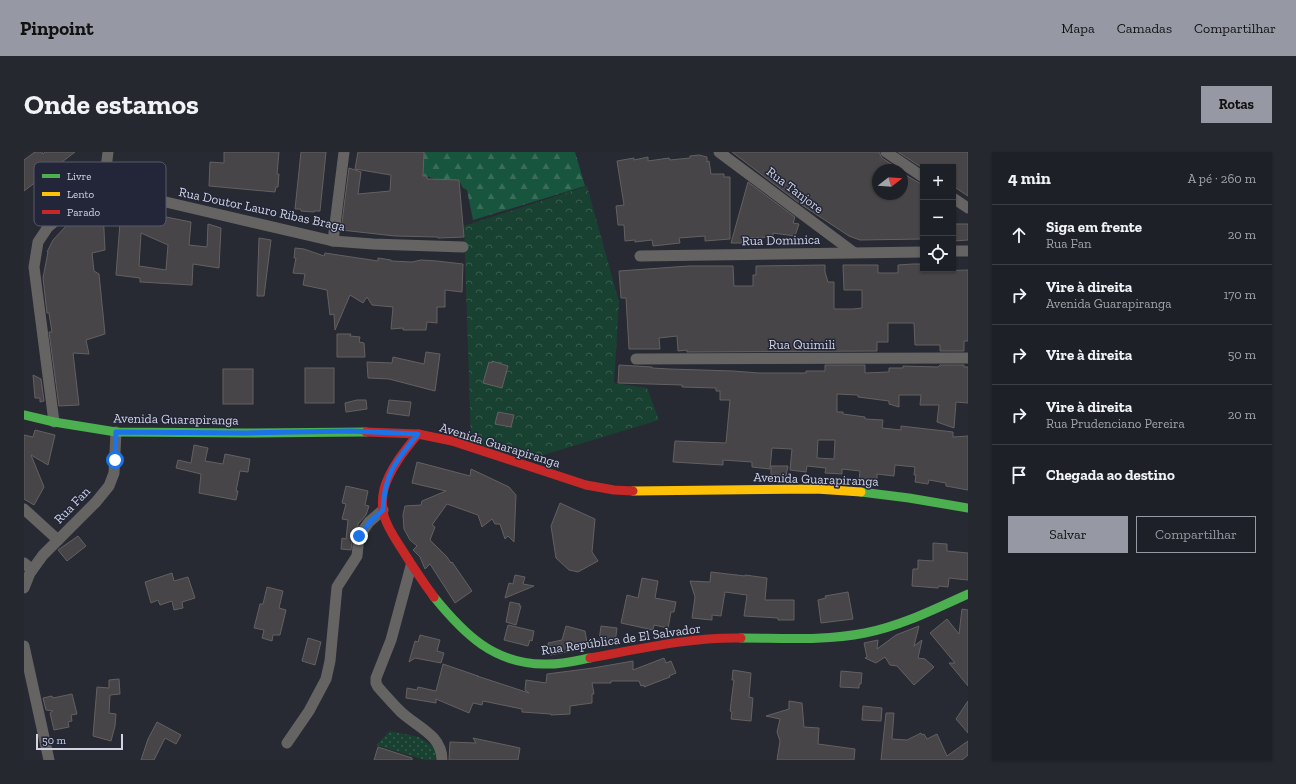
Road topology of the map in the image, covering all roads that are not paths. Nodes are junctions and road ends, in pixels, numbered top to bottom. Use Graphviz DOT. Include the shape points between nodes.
graph roads {
  1 [pos="108,152"];
  2 [pos="344,152"];
  3 [pos="719,152"];
  4 [pos="886,152"];
  5 [pos="107,162"];
  6 [pos="920,176"];
  7 [pos="956,200"];
  8 [pos="166,202"];
  9 [pos="968,208"];
  10 [pos="49,226"];
  11 [pos="333,241"];
  12 [pos="463,247"];
  13 [pos="968,251"];
  14 [pos="853,252"];
  15 [pos="920,252"];
  16 [pos="956,252"];
  17 [pos="640,256"];
  18 [pos="968,358"];
  19 [pos="636,359"];
  20 [pos="24,415"];
  21 [pos="54,422"];
  22 [pos="116,432"];
  23 [pos="418,434"];
  24 [pos="968,508"];
  25 [pos="24,509"];
  26 [pos="383,510"];
  27 [pos="58,540"];
  28 [pos="411,566"];
  29 [pos="28,567"];
  30 [pos="24,588"];
  31 [pos="968,594"];
  32 [pos="24,646"];
  33 [pos="288,743"];
  34 [pos="49,760"];
  35 [pos="442,760"];
  1 -- 5 [label="street"];
  2 -- 11 [label="street"];
  3 -- 14 [label="street, Rua Tanjore"];
  4 -- 6 [label="street"];
  7 -- 9 [label="street"];
  8 -- 11 [label="street, Rua Doutor Lauro Ribas Braga"];
  10 -- 21 [label="street, Rua Doutor Lauro Ribas Braga" via="38,242 34,267"];
  11 -- 12 [label="street, Rua Doutor Lauro Ribas Braga"];
  13 -- 16 [label="street"];
  14 -- 15 [label="street, Rua Dominica"];
  14 -- 17 [label="street, Rua Dominica"];
  18 -- 19 [label="street, Rua Quimili"];
  20 -- 21 [label="main road, Avenida Guarapiranga"];
  21 -- 22 [label="main road, Avenida Guarapiranga"];
  22 -- 23 [label="main road, Avenida Guarapiranga" via="350,431"];
  22 -- 27 [label="street, Rua Fan" via="114,473 109,486"];
  23 -- 24 [label="main road, Avenida Guarapiranga" via="452,441 586,485 614,490 816,489 887,495"];
  23 -- 26 [label="main road, Rua República de El Salvador" via="392,468 385,486"];
  25 -- 27 [label="street"];
  26 -- 28 [label="main road, Rua República de El Salvador" via="388,525"];
  26 -- 33 [label="street" via="359,536 357,556 337,587 326,680"];
  27 -- 29 [label="street, Rua Fan"];
  28 -- 31 [label="main road, Rua República de El Salvador" via="444,610 478,643 495,654 538,664 561,663 666,644 717,638 829,638 866,632 889,627"];
  28 -- 35 [label="street" via="391,640 382,659 376,683 402,713 431,734 442,751"];
  29 -- 30 [label="street, Rua Fan"];
  32 -- 34 [label="street"];
}
